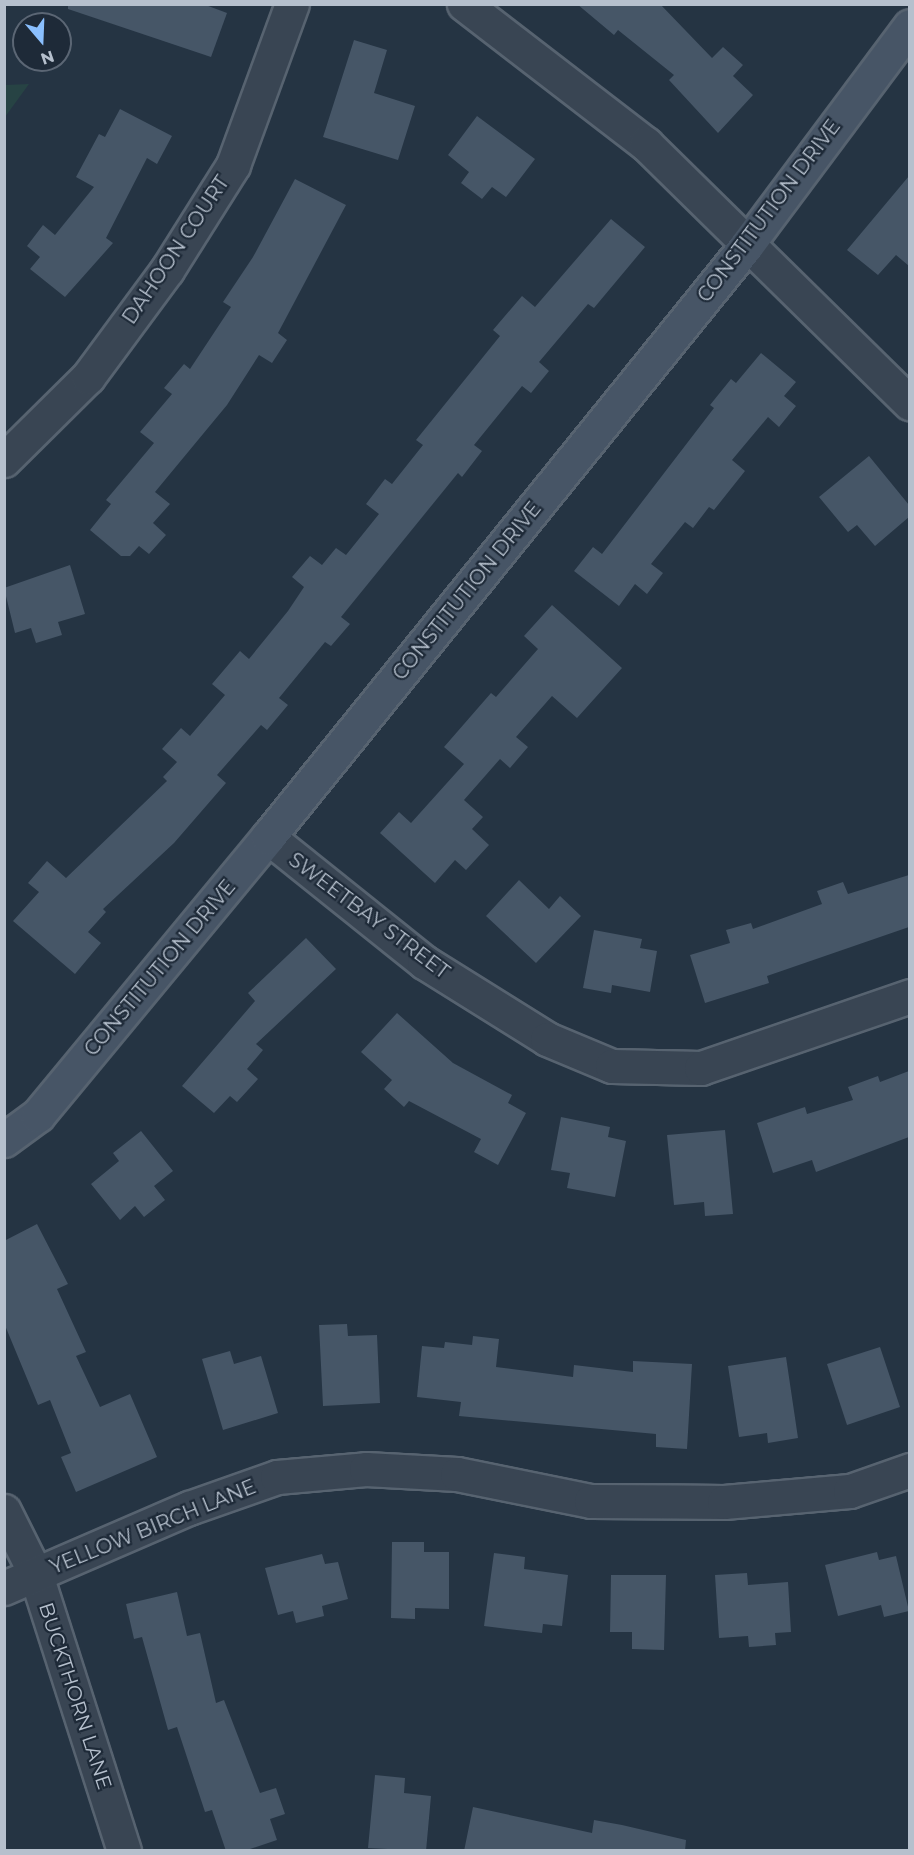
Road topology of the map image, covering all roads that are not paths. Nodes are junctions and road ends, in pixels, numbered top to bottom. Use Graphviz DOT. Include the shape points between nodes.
graph roads {
  1 [pos="292,4"];
  2 [pos="464,4"];
  3 [pos="909,26"];
  4 [pos="746,246"];
  5 [pos="909,403"];
  6 [pos="4,460"];
  7 [pos="268,837"];
  8 [pos="909,996"];
  9 [pos="4,1140"];
  10 [pos="909,1470"];
  11 [pos="4,1511"];
  12 [pos="36,1575"];
  13 [pos="4,1588"];
  14 [pos="124,1851"];
  1 -- 6 [label="street, DAHOON COURT" via="233,165 167,270 88,376"];
  2 -- 4 [label="street" via="646,144"];
  3 -- 4 [label="street, CONSTITUTION DRIVE"];
  4 -- 5 [label="street"];
  4 -- 7 [label="street, CONSTITUTION DRIVE"];
  7 -- 8 [label="street, SWEETBAY STREET" via="424,962 547,1039 612,1066 701,1068"];
  7 -- 9 [label="street, CONSTITUTION DRIVE" via="38,1115"];
  10 -- 12 [label="street, YELLOW BIRCH LANE" via="850,1491 724,1502 591,1501 457,1474 377,1469 277,1477 189,1508"];
  11 -- 12 [label="street, BUCKTHORN LANE"];
  12 -- 13 [label="street, YELLOW BIRCH LANE"];
  12 -- 14 [label="street, BUCKTHORN LANE"];
}
